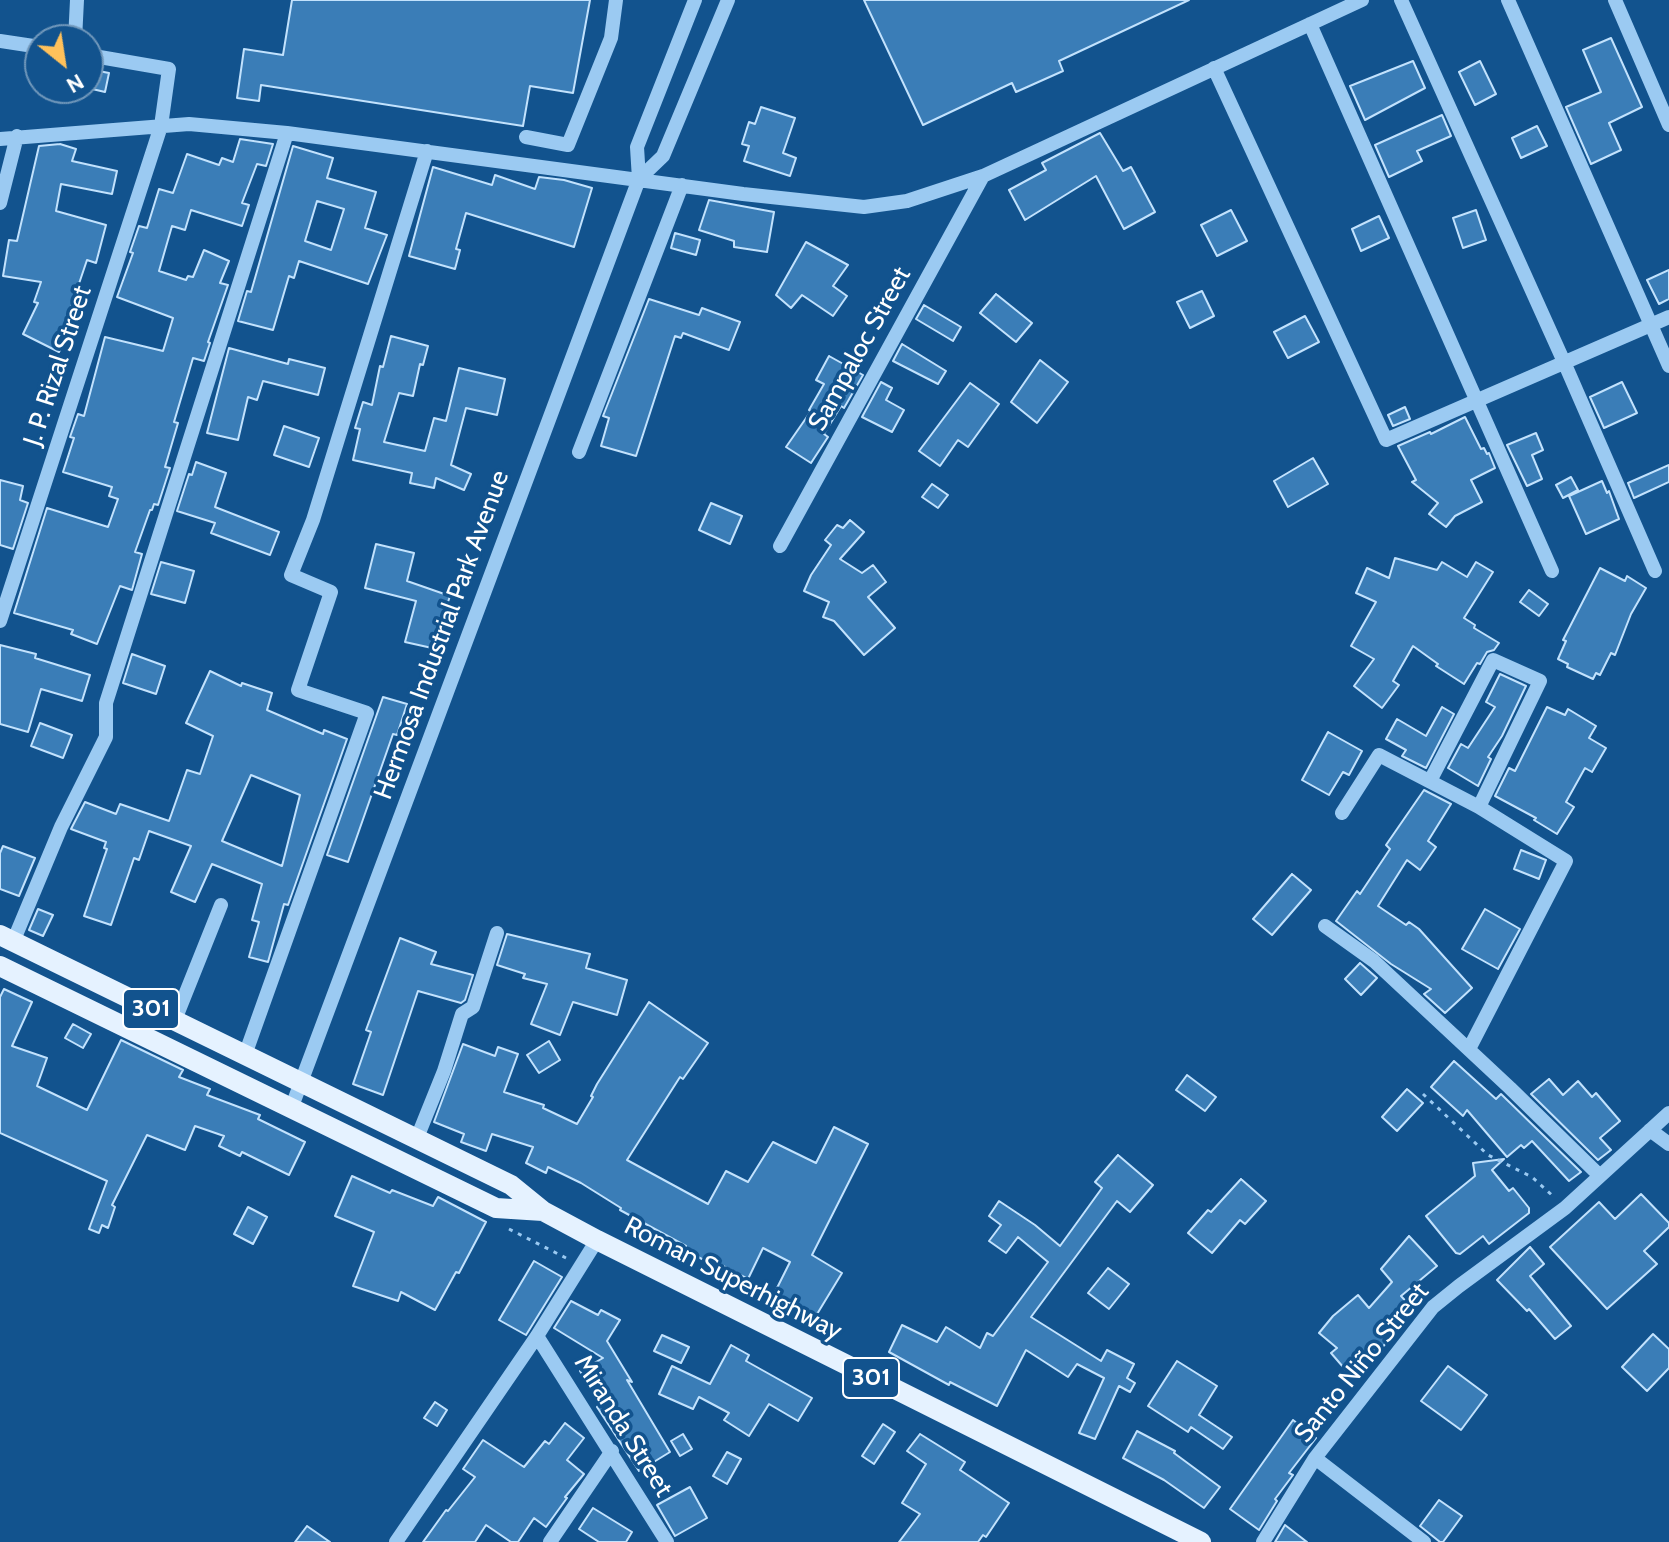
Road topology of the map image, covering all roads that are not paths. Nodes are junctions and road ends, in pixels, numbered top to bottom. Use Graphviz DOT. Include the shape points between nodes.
graph roads {
  1 [pos="77,0"];
  2 [pos="616,0"];
  3 [pos="695,0"];
  4 [pos="728,0"];
  5 [pos="1362,0"];
  6 [pos="1401,0"];
  7 [pos="1508,0"];
  8 [pos="1615,0"];
  9 [pos="76,24"];
  10 [pos="1310,24"];
  11 [pos="0,41"];
  12 [pos="24,45"];
  13 [pos="104,58"];
  14 [pos="1214,68"];
  15 [pos="1669,125"];
  16 [pos="161,126"];
  17 [pos="287,133"];
  18 [pos="17,136"];
  19 [pos="526,137"];
  20 [pos="0,139"];
  21 [pos="427,151"];
  22 [pos="983,176"];
  23 [pos="639,179"];
  24 [pos="682,185"];
  25 [pos="0,203"];
  26 [pos="1669,317"];
  27 [pos="1652,325"];
  28 [pos="1564,362"];
  29 [pos="1669,366"];
  30 [pos="1476,402"];
  31 [pos="579,452"];
  32 [pos="780,546"];
  33 [pos="1552,571"];
  34 [pos="1655,571"];
  35 [pos="0,621"];
  36 [pos="1430,781"];
  37 [pos="1479,807"];
  38 [pos="1342,813"];
  39 [pos="221,905"];
  40 [pos="1325,926"];
  41 [pos="497,933"];
  42 [pos="6,939"];
  43 [pos="0,966"];
  44 [pos="175,1020"];
  45 [pos="1469,1049"];
  46 [pos="245,1055"];
  47 [pos="302,1082"];
  48 [pos="291,1109"];
  49 [pos="1669,1113"];
  50 [pos="1650,1130"];
  51 [pos="417,1138"];
  52 [pos="1669,1144"];
  53 [pos="1600,1176"];
  54 [pos="543,1211"];
  55 [pos="597,1240"];
  56 [pos="537,1336"];
  57 [pos="612,1451"];
  58 [pos="1315,1458"];
  59 [pos="396,1542"];
  60 [pos="550,1542"];
  61 [pos="667,1542"];
  62 [pos="1201,1542"];
  63 [pos="1263,1542"];
  64 [pos="1424,1542"];
  1 -- 9 [label="street"];
  2 -- 19 [label="street" via="611,38 568,145"];
  3 -- 23 [label="street" via="637,147"];
  4 -- 23 [label="street" via="663,156"];
  5 -- 10 [label="street"];
  6 -- 28 [label="street"];
  7 -- 27 [label="street"];
  8 -- 15 [label="street"];
  10 -- 14 [label="street"];
  10 -- 30 [label="street"];
  11 -- 12 [label="street"];
  13 -- 16 [label="street, J. P. Rizal Street" via="169,69"];
  14 -- 22 [label="street"];
  14 -- 30 [label="street" via="1386,440"];
  16 -- 17 [label="street"];
  16 -- 18 [label="street"];
  16 -- 35 [label="street, J. P. Rizal Street"];
  17 -- 21 [label="street"];
  17 -- 42 [label="street" via="106,703 106,737"];
  18 -- 20 [label="street"];
  18 -- 25 [label="street"];
  21 -- 23 [label="street"];
  21 -- 46 [label="street" via="313,520 291,575 331,592 298,690 367,713"];
  22 -- 24 [label="street" via="907,201 864,207"];
  22 -- 32 [label="street, Sampaloc Street"];
  23 -- 24 [label="street"];
  23 -- 47 [label="street, Hermosa Industrial Park Avenue"];
  24 -- 31 [label="street"];
  26 -- 27 [label="street"];
  27 -- 28 [label="street"];
  27 -- 29 [label="street"];
  28 -- 30 [label="street"];
  28 -- 34 [label="street"];
  30 -- 33 [label="street"];
  36 -- 37 [label="street"];
  36 -- 37 [label="street" via="1493,660 1540,681"];
  36 -- 38 [label="street" via="1379,755"];
  37 -- 45 [label="street" via="1566,861"];
  39 -- 44 [label="street"];
  40 -- 45 [label="street" via="1374,961"];
  41 -- 51 [label="street" via="473,1007 462,1014"];
  42 -- 44 [label="main road, Roman Superhighway / 301"];
  43 -- 48 [label="main road, Roman Superhighway / 301"];
  44 -- 46 [label="main road, Roman Superhighway / 301"];
  45 -- 53 [label="street"];
  46 -- 47 [label="main road, Roman Superhighway / 301"];
  47 -- 48 [label="street, Hermosa Industrial Park Avenue"];
  47 -- 51 [label="main road, Roman Superhighway / 301"];
  48 -- 54 [label="main road, Roman Superhighway / 301" via="496,1208"];
  49 -- 50 [label="street, Santo Niño Street"];
  50 -- 52 [label="street"];
  50 -- 53 [label="street, Santo Niño Street"];
  51 -- 54 [label="main road, Roman Superhighway / 301" via="511,1185"];
  53 -- 58 [label="street, Santo Niño Street" via="1433,1307"];
  54 -- 55 [label="main road, Roman Superhighway / 301"];
  55 -- 56 [label="street"];
  55 -- 62 [label="main road, Roman Superhighway / 301"];
  56 -- 57 [label="street, Miranda Street"];
  56 -- 59 [label="street"];
  57 -- 60 [label="street"];
  57 -- 61 [label="street, Miranda Street"];
  58 -- 63 [label="street, Santo Niño Street"];
  58 -- 64 [label="street"];
}
